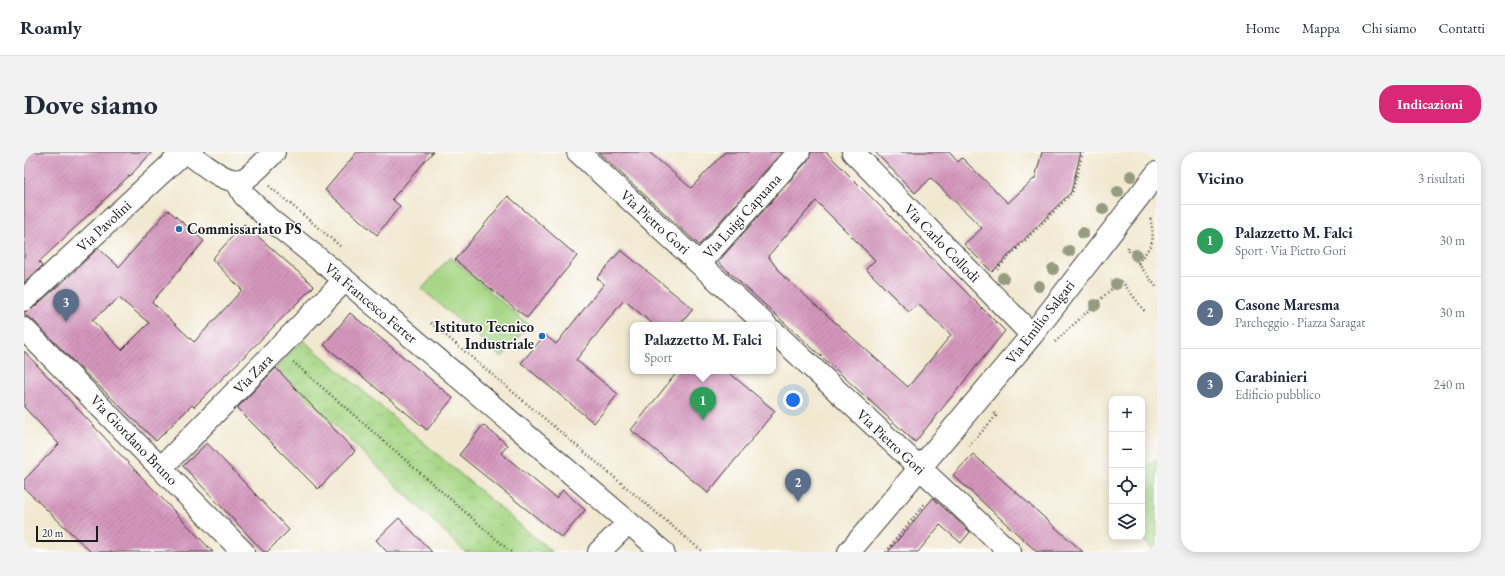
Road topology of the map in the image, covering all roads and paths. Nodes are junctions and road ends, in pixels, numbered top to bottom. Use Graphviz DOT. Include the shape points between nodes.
graph roads {
  1 [pos="184,152"];
  2 [pos="187,152"];
  3 [pos="274,152"];
  4 [pos="578,152"];
  5 [pos="799,152"];
  6 [pos="853,152"];
  7 [pos="1083,152"];
  8 [pos="1157,173"];
  9 [pos="237,182"];
  10 [pos="268,186"];
  11 [pos="1145,218"];
  12 [pos="1128,245"];
  13 [pos="341,247"];
  14 [pos="700,263"];
  15 [pos="1138,263"];
  16 [pos="992,274"];
  17 [pos="345,280"];
  18 [pos="1121,280"];
  19 [pos="1157,288"];
  20 [pos="24,300"];
  21 [pos="1146,313"];
  22 [pos="425,318"];
  23 [pos="763,322"];
  24 [pos="24,329"];
  25 [pos="776,334"];
  26 [pos="1032,335"];
  27 [pos="292,360"];
  28 [pos="161,468"];
  29 [pos="920,468"];
  30 [pos="927,501"];
  31 [pos="628,523"];
  32 [pos="243,552"];
  33 [pos="511,552"];
  34 [pos="599,552"];
  35 [pos="663,552"];
  36 [pos="703,552"];
  37 [pos="849,552"];
  38 [pos="886,552"];
  39 [pos="1010,552"];
  1 -- 20 [label="street, Via Pavolini"];
  2 -- 9 [label="street" via="226,179"];
  3 -- 9 [label="street" via="249,176"];
  4 -- 14 [label="street, Via Pietro Gori"];
  5 -- 14 [label="street, Via Luigi Capuana"];
  6 -- 26 [label="street, Via Carlo Collodi"];
  7 -- 16 [label="path" via="1072,193"];
  8 -- 26 [label="street, Via Emilio Salgari"];
  9 -- 17 [label="street, Via Francesco Ferrer" via="244,195 262,214"];
  10 -- 13 [label="path"];
  11 -- 15 [label="path" via="1149,212 1154,237"];
  12 -- 15 [label="path" via="1128,250"];
  14 -- 23 [label="street, Via Pietro Gori"];
  15 -- 19 [label="path"];
  17 -- 28 [label="street, Via Zara"];
  17 -- 31 [label="street, Via Francesco Ferrer"];
  18 -- 21 [label="path"];
  22 -- 36 [label="path"];
  24 -- 28 [label="street, Via Giordano Bruno"];
  25 -- 29 [label="street, Via Pietro Gori"];
  26 -- 29 [label="street, Via Emilio Salgari"];
  27 -- 33 [label="path"];
  28 -- 32 [label="street, Via Giordano Bruno"];
  29 -- 37 [label="street, Via Emilio Salgari"];
  29 -- 39 [label="street, Via Pietro Gori"];
  30 -- 38 [label="path"];
  31 -- 34 [label="street"];
  31 -- 35 [label="street, Via Francesco Ferrer"];
}
